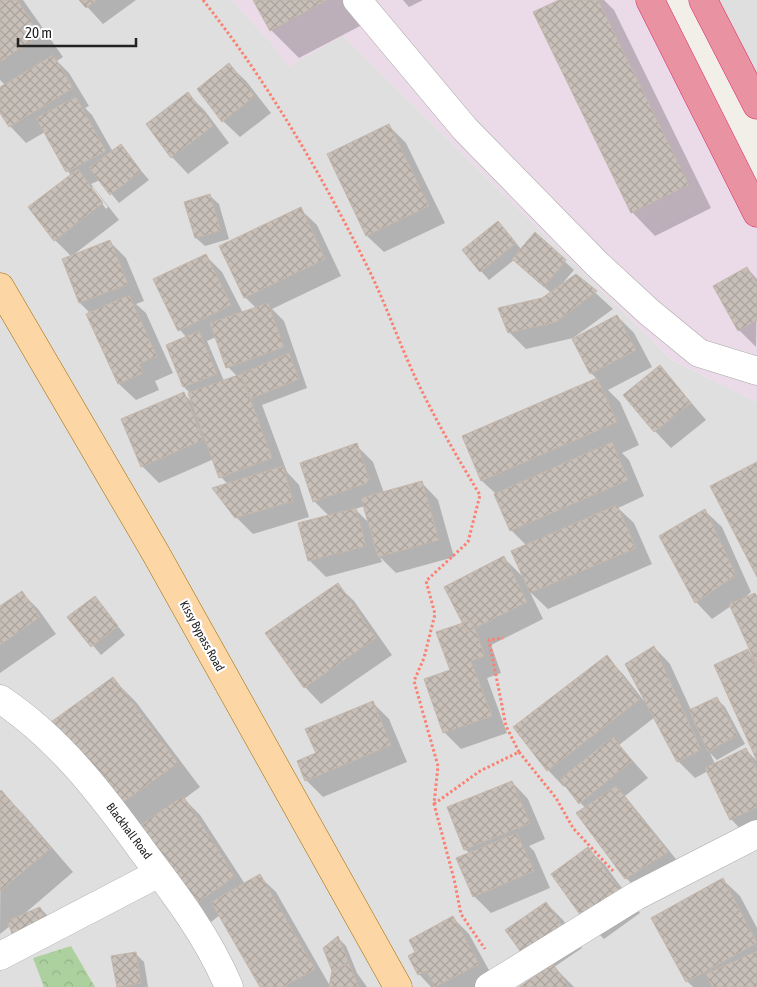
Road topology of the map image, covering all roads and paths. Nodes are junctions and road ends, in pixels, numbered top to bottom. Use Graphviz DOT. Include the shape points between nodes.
graph roads {
  1 [pos="203,0"];
  2 [pos="357,0"];
  3 [pos="650,0"];
  4 [pos="703,0"];
  5 [pos="757,105"];
  6 [pos="757,213"];
  7 [pos="0,287"];
  8 [pos="757,371"];
  9 [pos="503,638"];
  10 [pos="4,709"];
  11 [pos="519,752"];
  12 [pos="434,804"];
  13 [pos="757,834"];
  14 [pos="159,873"];
  15 [pos="636,896"];
  16 [pos="0,956"];
  17 [pos="497,982"];
  18 [pos="229,987"];
  19 [pos="398,987"];
  1 -- 12 [label="path" via="235,41 304,148 367,265 447,441 480,496 468,542 426,581 434,614 424,658 414,682 438,766"];
  2 -- 8 [label="street" via="465,129 597,264 699,352"];
  3 -- 6 [label="highway"];
  4 -- 5 [label="highway"];
  7 -- 19 [label="main road, Kissy Bypass Road" via="155,552"];
  9 -- 11 [label="path" via="490,640 506,726"];
  10 -- 14 [label="street, Blackhall Road" via="61,750 101,794"];
  11 -- 12 [label="path" via="480,772"];
  11 -- 15 [label="path" via="556,798 573,828"];
  12 -- 17 [label="path" via="461,914"];
  13 -- 15 [label="street"];
  14 -- 16 [label="street"];
  14 -- 18 [label="street, Blackhall Road" via="193,918"];
  15 -- 17 [label="street"];
}
